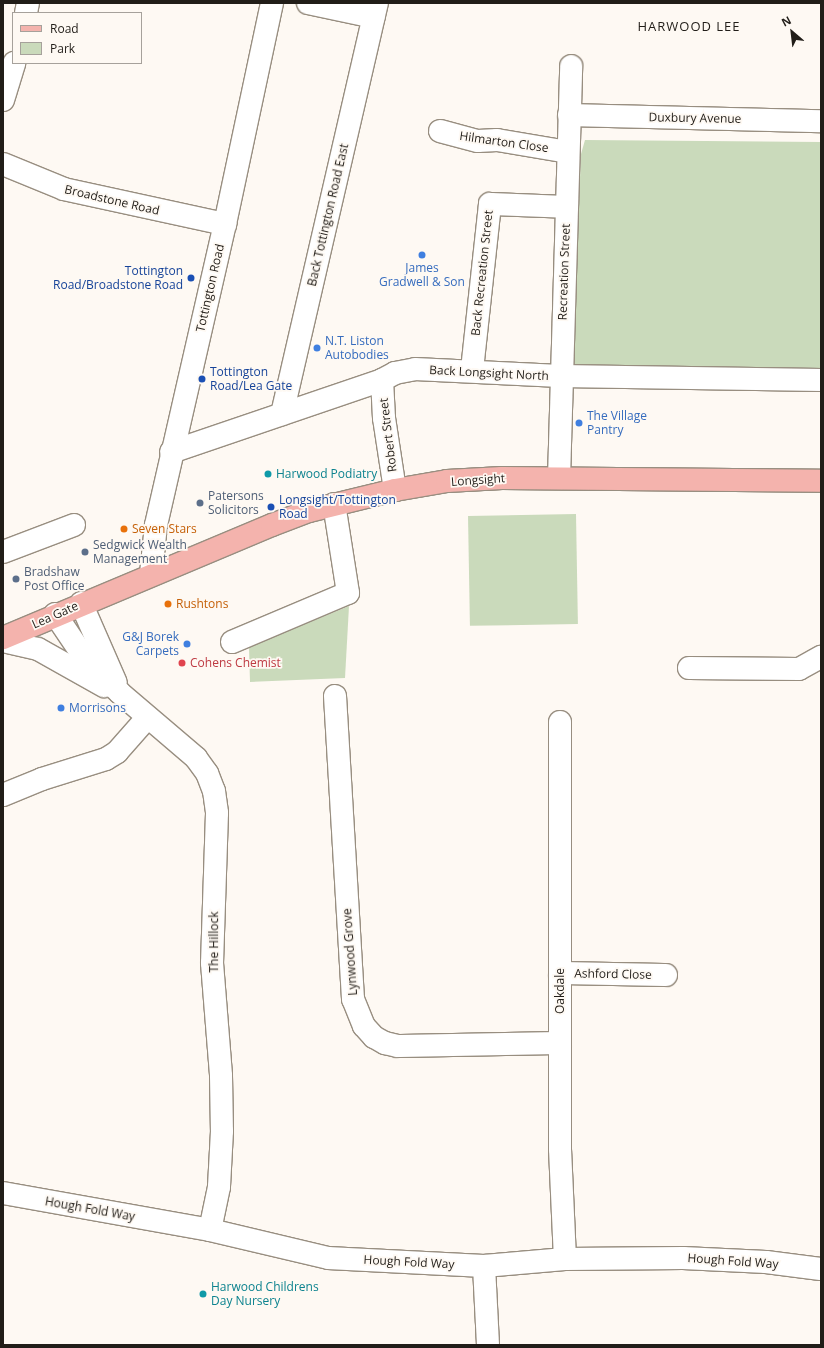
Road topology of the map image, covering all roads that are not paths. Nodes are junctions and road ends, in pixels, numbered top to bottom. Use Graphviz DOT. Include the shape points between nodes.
graph roads {
  1 [pos="272,3"];
  2 [pos="308,3"];
  3 [pos="376,10"];
  4 [pos="14,64"];
  5 [pos="571,66"];
  6 [pos="3,100"];
  7 [pos="569,115"];
  8 [pos="821,121"];
  9 [pos="440,131"];
  10 [pos="568,152"];
  11 [pos="3,164"];
  12 [pos="567,207"];
  13 [pos="225,224"];
  14 [pos="472,370"];
  15 [pos="560,376"];
  16 [pos="382,380"];
  17 [pos="821,380"];
  18 [pos="282,414"];
  19 [pos="171,452"];
  20 [pos="559,478"];
  21 [pos="821,481"];
  22 [pos="395,490"];
  23 [pos="334,504"];
  24 [pos="74,525"];
  25 [pos="3,552"];
  26 [pos="151,574"];
  27 [pos="81,603"];
  28 [pos="55,614"];
  29 [pos="3,639"];
  30 [pos="232,642"];
  31 [pos="821,657"];
  32 [pos="689,668"];
  33 [pos="120,693"];
  34 [pos="335,696"];
  35 [pos="147,718"];
  36 [pos="559,722"];
  37 [pos="3,795"];
  38 [pos="560,973"];
  39 [pos="666,975"];
  40 [pos="560,1043"];
  41 [pos="3,1193"];
  42 [pos="210,1230"];
  43 [pos="565,1259"];
  44 [pos="484,1266"];
  45 [pos="821,1269"];
  46 [pos="488,1345"];
  1 -- 13 [label="street, Tottington Road"];
  2 -- 3 [label="street, Back Tottington Road East"];
  3 -- 18 [label="street, Back Tottington Road East"];
  4 -- 6 [label="street"];
  5 -- 7 [label="street, Recreation Street"];
  7 -- 8 [label="street, Duxbury Avenue"];
  7 -- 10 [label="street, Recreation Street"];
  9 -- 10 [label="street, Hilmarton Close" via="478,141 497,140"];
  10 -- 12 [label="street, Recreation Street"];
  11 -- 13 [label="street, Broadstone Road" via="64,189"];
  12 -- 14 [label="street, Back Recreation Street" via="490,204"];
  12 -- 15 [label="street, Recreation Street"];
  13 -- 19 [label="street, Tottington Road"];
  14 -- 15 [label="street, Back Longsight North"];
  14 -- 16 [label="street, Back Longsight North" via="414,369 395,373"];
  15 -- 17 [label="street, Back Longsight North"];
  15 -- 20 [label="street, Recreation Street"];
  16 -- 18 [label="street, Back Longsight North"];
  16 -- 22 [label="street, Robert Street" via="384,418"];
  18 -- 19 [label="street, Back Longsight North"];
  19 -- 26 [label="street, Tottington Road" via="156,525"];
  20 -- 21 [label="main road, Longsight"];
  20 -- 22 [label="main road, Longsight" via="447,481"];
  22 -- 23 [label="main road, Longsight"];
  23 -- 26 [label="main road, Longsight" via="272,525"];
  23 -- 30 [label="street" via="348,593"];
  24 -- 25 [label="street"];
  26 -- 27 [label="main road, Lea Gate"];
  27 -- 28 [label="main road, Lea Gate"];
  27 -- 33 [label="street, The Hillock"];
  28 -- 29 [label="main road, Lea Gate"];
  28 -- 33 [label="street, The Hillock" via="86,660"];
  29 -- 33 [label="street, The Hillock" via="38,650 75,672"];
  31 -- 32 [label="street" via="799,669"];
  33 -- 35 [label="street, The Hillock"];
  34 -- 40 [label="street, Lynwood Grove" via="353,1000 364,1026 374,1037 398,1046"];
  35 -- 37 [label="street" via="117,752 106,759 42,779"];
  35 -- 42 [label="street, The Hillock" via="196,758 207,772 214,791 217,813 212,963 221,1076 222,1131 220,1187"];
  36 -- 38 [label="street, Oakdale"];
  38 -- 39 [label="street, Ashford Close"];
  38 -- 40 [label="street, Oakdale"];
  40 -- 43 [label="street, Oakdale" via="560,1149"];
  41 -- 42 [label="street, Hough Fold Way"];
  42 -- 44 [label="street, Hough Fold Way" via="328,1258"];
  43 -- 44 [label="street, Hough Fold Way"];
  43 -- 45 [label="street, Hough Fold Way" via="683,1258 766,1262"];
  44 -- 46 [label="street"];
}
